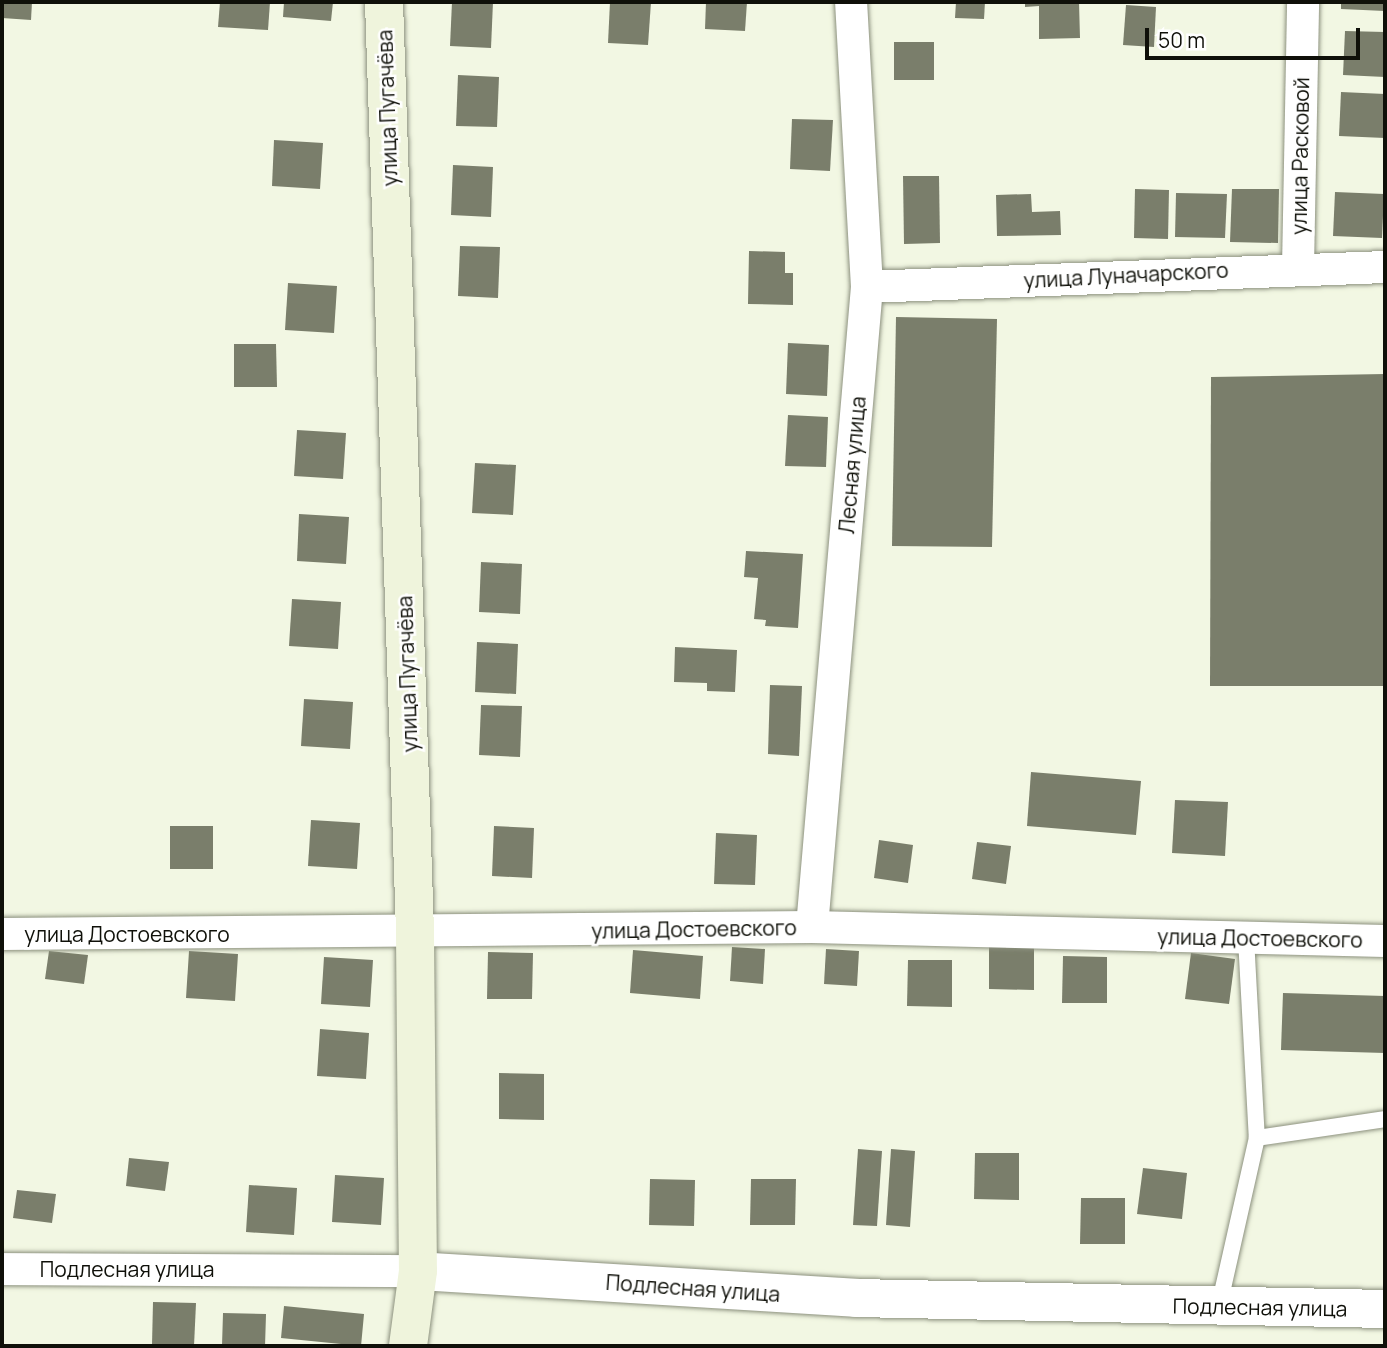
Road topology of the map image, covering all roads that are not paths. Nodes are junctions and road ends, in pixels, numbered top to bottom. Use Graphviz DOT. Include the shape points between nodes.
graph roads {
  1 [pos="384,2"];
  2 [pos="851,2"];
  3 [pos="1303,2"];
  4 [pos="1385,267"];
  5 [pos="1298,268"];
  6 [pos="867,287"];
  7 [pos="812,927"];
  8 [pos="2,934"];
  9 [pos="415,934"];
  10 [pos="1246,938"];
  11 [pos="1385,941"];
  12 [pos="1385,1119"];
  13 [pos="1257,1138"];
  14 [pos="2,1269"];
  15 [pos="418,1271"];
  16 [pos="1219,1307"];
  17 [pos="1385,1309"];
  18 [pos="408,1346"];
  1 -- 9 [label="main road, улица Пугачёва"];
  2 -- 6 [label="street, Лесная улица"];
  3 -- 5 [label="street, улица Расковой"];
  4 -- 5 [label="street, улица Луначарского"];
  5 -- 6 [label="street, улица Луначарского"];
  6 -- 7 [label="street, Лесная улица"];
  7 -- 9 [label="street, улица Достоевского"];
  7 -- 10 [label="street, улица Достоевского"];
  8 -- 9 [label="street, улица Достоевского"];
  9 -- 15 [label="main road, улица Пугачёва"];
  10 -- 11 [label="street, улица Достоевского"];
  10 -- 13 [label="lane"];
  12 -- 13 [label="lane"];
  13 -- 16 [label="lane"];
  14 -- 15 [label="street, Подлесная улица"];
  15 -- 16 [label="street, Подлесная улица" via="856,1298"];
  15 -- 18 [label="main road, улица Пугачёва"];
  16 -- 17 [label="street, Подлесная улица"];
}
